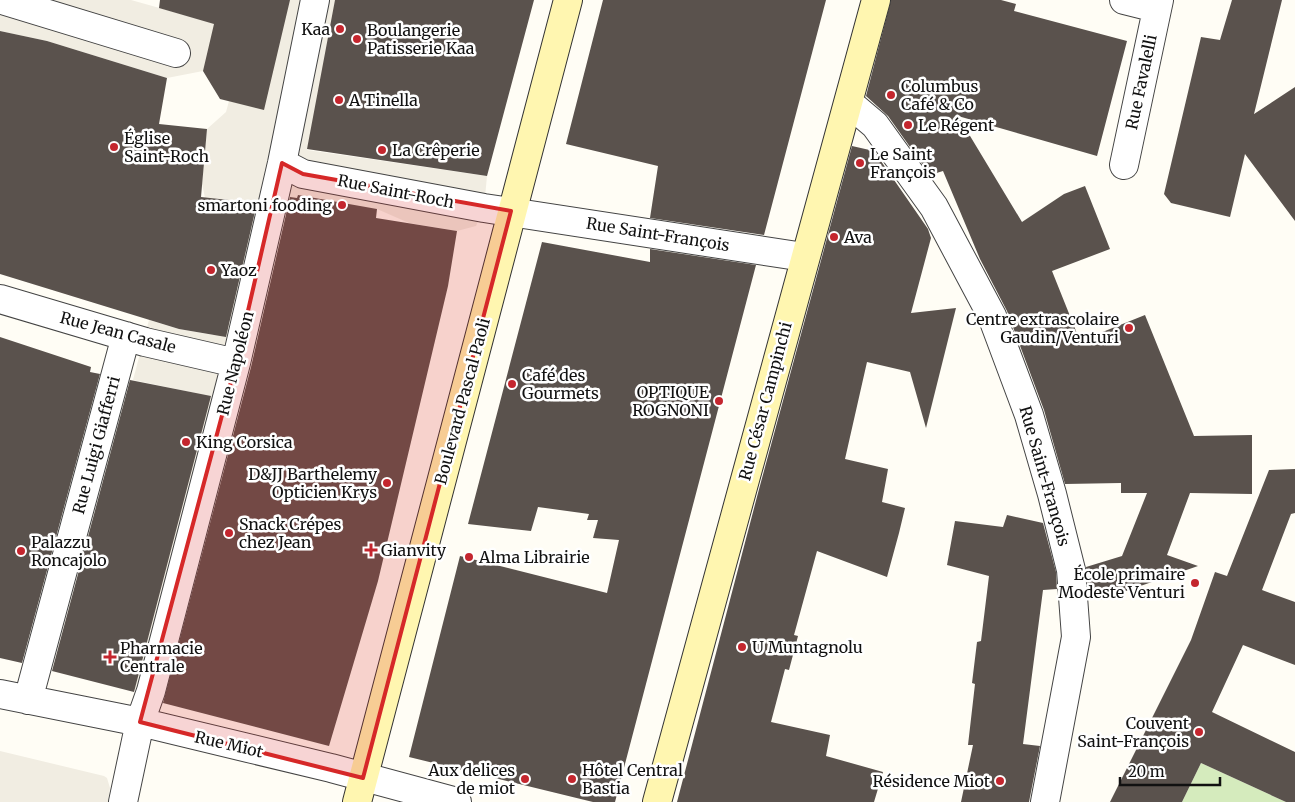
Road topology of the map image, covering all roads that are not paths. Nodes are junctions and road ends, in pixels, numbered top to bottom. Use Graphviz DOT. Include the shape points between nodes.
graph roads {
  1 [pos="2,0"];
  2 [pos="315,0"];
  3 [pos="568,0"];
  4 [pos="876,0"];
  5 [pos="1124,0"];
  6 [pos="1158,4"];
  7 [pos="176,53"];
  8 [pos="850,103"];
  9 [pos="282,163"];
  10 [pos="1124,164"];
  11 [pos="512,211"];
  12 [pos="804,257"];
  13 [pos="0,299"];
  14 [pos="136,339"];
  15 [pos="236,363"];
  16 [pos="0,694"];
  17 [pos="28,700"];
  18 [pos="140,722"];
  19 [pos="360,790"];
  20 [pos="123,802"];
  21 [pos="457,802"];
  22 [pos="656,802"];
  23 [pos="1046,802"];
  1 -- 7 [label="street"];
  2 -- 9 [label="street, Rue Napoléon"];
  3 -- 11 [label="street, Boulevard Pascal Paoli"];
  4 -- 8 [label="street, Rue César Campinchi"];
  5 -- 6 [label="street"];
  6 -- 10 [label="street, Rue Favalelli"];
  8 -- 12 [label="street, Rue César Campinchi"];
  8 -- 23 [label="street, Rue Saint-François" via="875,125 928,198 972,277 992,316 1029,415 1052,494 1071,570 1076,637"];
  9 -- 11 [label="street, Rue Saint-Roch" via="303,174"];
  9 -- 15 [label="street, Rue Napoléon"];
  11 -- 12 [label="street, Rue Saint-François"];
  11 -- 19 [label="street, Boulevard Pascal Paoli"];
  12 -- 22 [label="street, Rue César Campinchi"];
  13 -- 14 [label="street, Rue Jean Casale"];
  14 -- 15 [label="street, Rue Jean Casale"];
  14 -- 17 [label="street, Rue Luigi Giafferri"];
  15 -- 18 [label="street, Rue Napoléon" via="151,691"];
  16 -- 17 [label="street, Rue Miot"];
  17 -- 18 [label="street, Rue Miot"];
  18 -- 19 [label="street, Rue Miot"];
  18 -- 20 [label="street, Rue Napoléon"];
  19 -- 21 [label="street, Rue Miot"];
}
